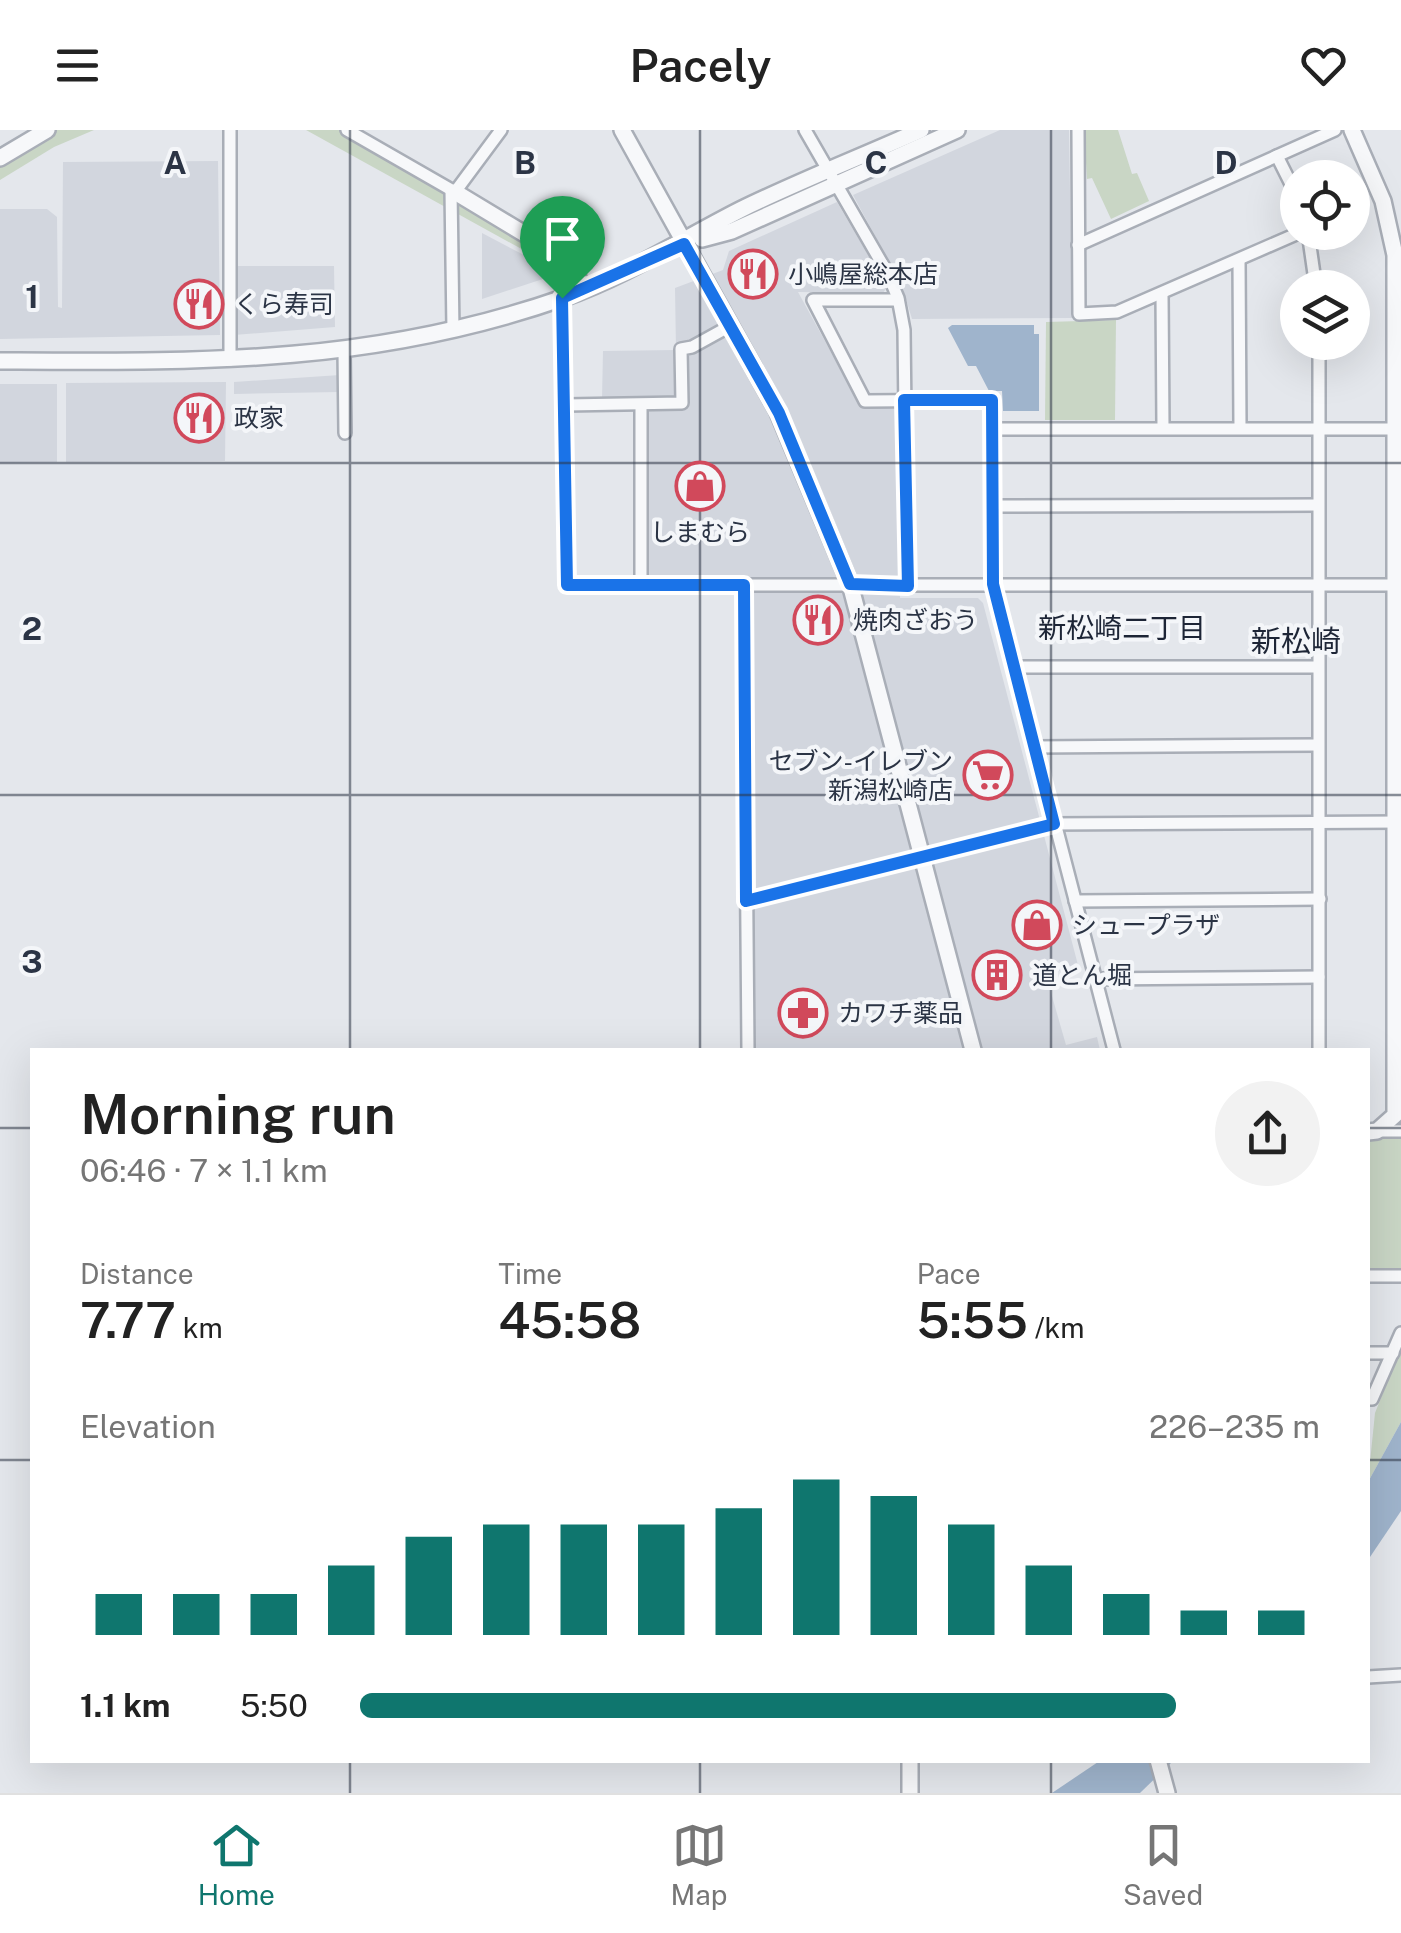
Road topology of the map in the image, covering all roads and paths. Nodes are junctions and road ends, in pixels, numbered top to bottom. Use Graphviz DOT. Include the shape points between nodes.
graph roads {
  1 [pos="47,130"];
  2 [pos="230,130"];
  3 [pos="347,130"];
  4 [pos="500,130"];
  5 [pos="622,130"];
  6 [pos="805,130"];
  7 [pos="921,130"];
  8 [pos="957,130"];
  9 [pos="1078,130"];
  10 [pos="1335,130"];
  11 [pos="1352,130"];
  12 [pos="1277,156"];
  13 [pos="0,158"];
  14 [pos="1280,162"];
  15 [pos="832,178"];
  16 [pos="453,191"];
  17 [pos="1280,242"];
  18 [pos="684,244"];
  19 [pos="1078,245"];
  20 [pos="1239,260"];
  21 [pos="582,290"];
  22 [pos="1162,294"];
  23 [pos="562,298"];
  24 [pos="898,300"];
  25 [pos="730,326"];
  26 [pos="452,331"];
  27 [pos="344,352"];
  28 [pos="230,360"];
  29 [pos="1318,360"];
  30 [pos="0,361"];
  31 [pos="904,400"];
  32 [pos="566,406"];
  33 [pos="641,406"];
  34 [pos="1163,428"];
  35 [pos="1240,428"];
  36 [pos="1398,428"];
  37 [pos="992,429"];
  38 [pos="1318,429"];
  39 [pos="345,433"];
  40 [pos="993,506"];
  41 [pos="1317,506"];
  42 [pos="850,584"];
  43 [pos="993,584"];
  44 [pos="641,585"];
  45 [pos="744,585"];
  46 [pos="1318,585"];
  47 [pos="1398,585"];
  48 [pos="908,586"];
  49 [pos="1013,667"];
  50 [pos="1318,667"];
  51 [pos="1318,746"];
  52 [pos="1034,747"];
  53 [pos="1320,822"];
  54 [pos="1399,822"];
  55 [pos="1054,824"];
  56 [pos="922,856"];
  57 [pos="1320,899"];
  58 [pos="746,901"];
  59 [pos="1075,901"];
  60 [pos="1398,975"];
  61 [pos="1319,977"];
  62 [pos="1095,979"];
  63 [pos="748,1048"];
  64 [pos="972,1048"];
  65 [pos="1113,1048"];
  66 [pos="1319,1048"];
  67 [pos="1372,1131"];
  68 [pos="1401,1132"];
  69 [pos="1370,1276"];
  70 [pos="1401,1276"];
  71 [pos="1401,1333"];
  72 [pos="1370,1353"];
  73 [pos="1393,1353"];
  74 [pos="1370,1399"];
  75 [pos="1401,1674"];
  76 [pos="1370,1677"];
  77 [pos="910,1763"];
  78 [pos="1159,1763"];
  79 [pos="910,1793"];
  80 [pos="1167,1793"];
  1 -- 13 [label="street"];
  2 -- 28 [label="street"];
  3 -- 16 [label="street"];
  4 -- 16 [label="street"];
  5 -- 18 [label="street"];
  6 -- 15 [label="street"];
  7 -- 15 [label="street"];
  8 -- 15 [label="street"];
  9 -- 19 [label="street"];
  10 -- 12 [label="street"];
  11 -- 36 [label="street" via="1384,201 1395,255"];
  12 -- 14 [label="street"];
  12 -- 19 [label="street"];
  15 -- 18 [label="street" via="740,211"];
  15 -- 24 [label="street"];
  16 -- 21 [label="street" via="570,253"];
  16 -- 26 [label="street"];
  17 -- 20 [label="street"];
  18 -- 21 [label="street"];
  18 -- 25 [label="street"];
  19 -- 22 [label="street" via="1078,314 1117,312"];
  20 -- 22 [label="street"];
  20 -- 35 [label="street"];
  21 -- 23 [label="street"];
  22 -- 34 [label="street"];
  23 -- 26 [label="street"];
  23 -- 32 [label="street"];
  24 -- 31 [label="street"];
  24 -- 31 [label="street" via="812,300 865,401"];
  25 -- 33 [label="street" via="682,349 682,403"];
  25 -- 42 [label="street" via="794,445"];
  26 -- 27 [label="street"];
  27 -- 28 [label="street"];
  27 -- 39 [label="street"];
  28 -- 30 [label="street"];
  29 -- 38 [label="street"];
  31 -- 37 [label="street" via="992,400"];
  31 -- 48 [label="street"];
  32 -- 33 [label="street"];
  32 -- 44 [label="street" via="567,585"];
  33 -- 44 [label="street"];
  34 -- 35 [label="street"];
  34 -- 37 [label="street"];
  35 -- 38 [label="street"];
  36 -- 38 [label="street"];
  36 -- 47 [label="street"];
  37 -- 40 [label="street"];
  38 -- 41 [label="street"];
  40 -- 41 [label="street"];
  40 -- 43 [label="street"];
  41 -- 46 [label="street"];
  42 -- 45 [label="street"];
  42 -- 48 [label="street"];
  42 -- 56 [label="street"];
  43 -- 46 [label="street"];
  43 -- 48 [label="street"];
  43 -- 49 [label="street"];
  44 -- 45 [label="street"];
  45 -- 58 [label="street"];
  46 -- 47 [label="street"];
  46 -- 50 [label="street"];
  47 -- 54 [label="street"];
  49 -- 50 [label="street"];
  49 -- 52 [label="street"];
  50 -- 51 [label="street"];
  51 -- 52 [label="street"];
  51 -- 53 [label="street"];
  52 -- 55 [label="street"];
  53 -- 54 [label="street"];
  53 -- 55 [label="street"];
  53 -- 57 [label="street"];
  54 -- 60 [label="street"];
  55 -- 56 [label="street"];
  55 -- 59 [label="street"];
  56 -- 58 [label="street"];
  56 -- 64 [label="street"];
  57 -- 59 [label="street"];
  57 -- 61 [label="street"];
  58 -- 63 [label="street"];
  59 -- 62 [label="street"];
  60 -- 67 [label="street" via="1396,1115"];
  61 -- 62 [label="street"];
  61 -- 66 [label="street"];
  62 -- 65 [label="street"];
  67 -- 68 [label="street"];
  69 -- 70 [label="street"];
  71 -- 73 [label="street"];
  72 -- 73 [label="street"];
  73 -- 74 [label="street"];
  75 -- 76 [label="street"];
  77 -- 79 [label="street"];
  78 -- 80 [label="street"];
}
